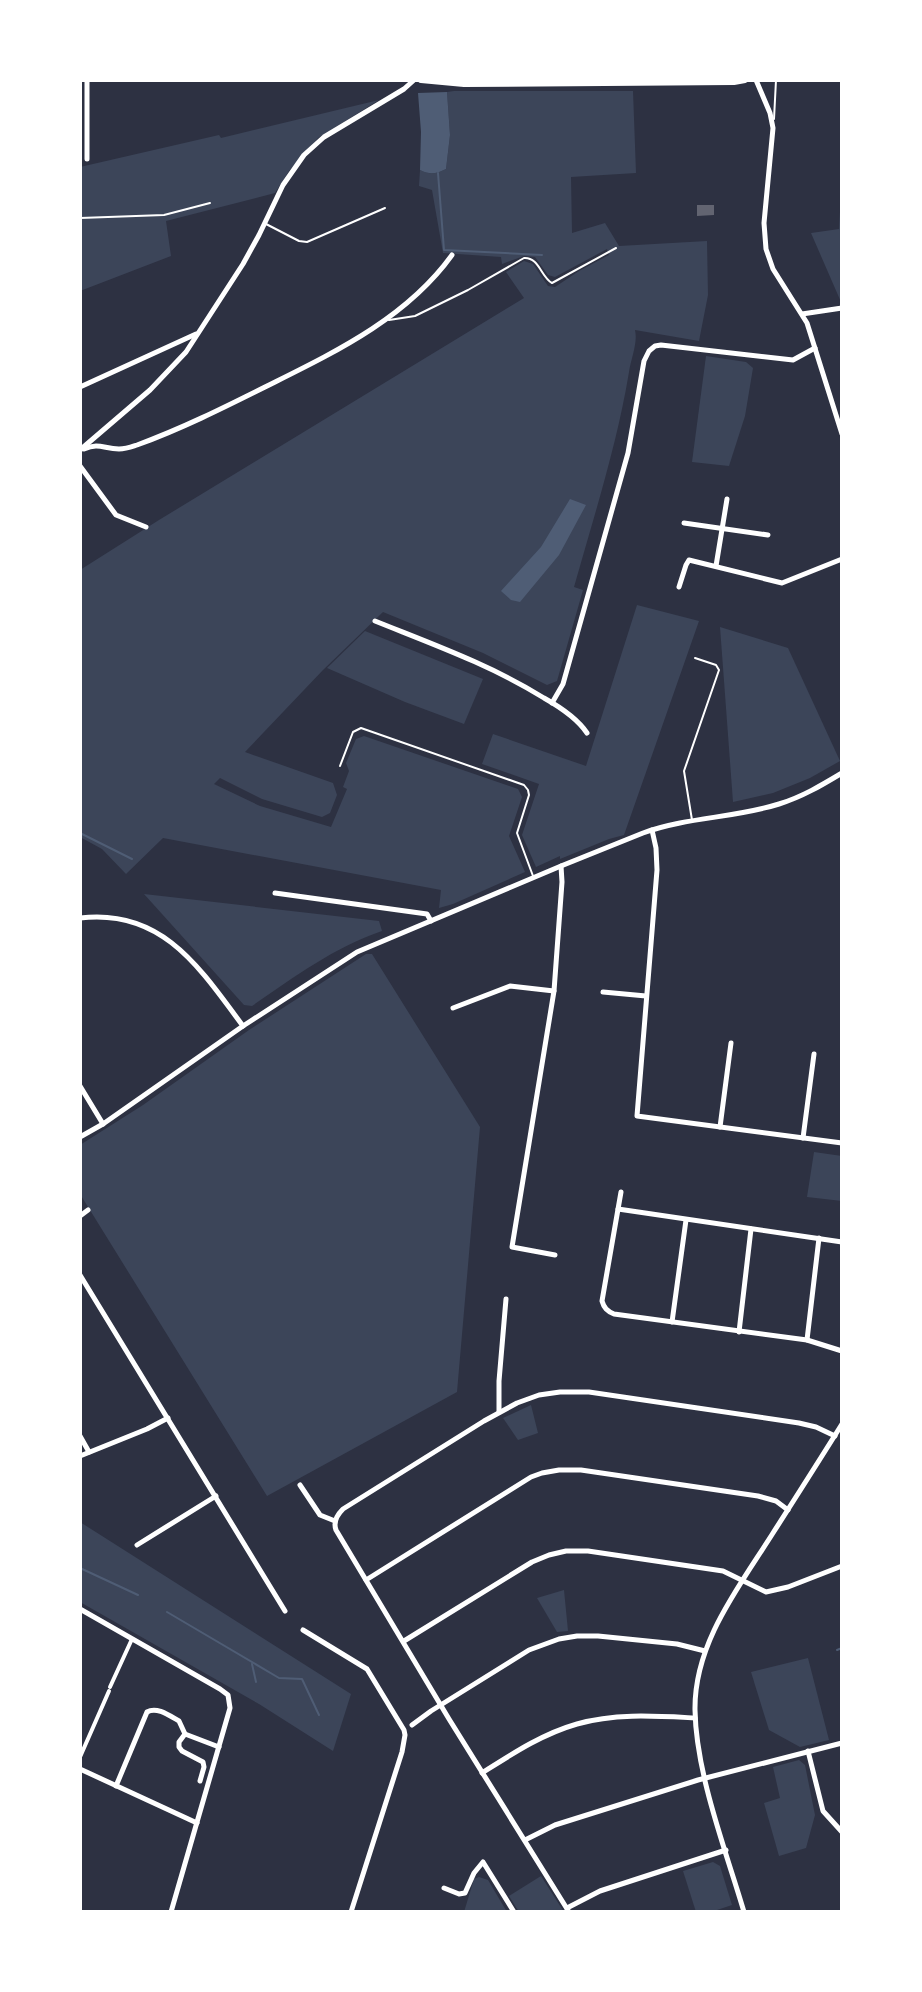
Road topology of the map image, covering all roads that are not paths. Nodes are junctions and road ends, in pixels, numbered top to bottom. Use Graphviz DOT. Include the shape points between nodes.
graph roads {
  1 [pos="87,80"];
  2 [pos="414,80"];
  3 [pos="421,80"];
  4 [pos="745,80"];
  5 [pos="756,80"];
  6 [pos="776,80"];
  7 [pos="671,82"];
  8 [pos="775,97"];
  9 [pos="766,102"];
  10 [pos="773,128"];
  11 [pos="87,159"];
  12 [pos="385,208"];
  13 [pos="265,224"];
  14 [pos="616,248"];
  15 [pos="452,255"];
  16 [pos="842,308"];
  17 [pos="802,314"];
  18 [pos="385,321"];
  19 [pos="197,333"];
  20 [pos="815,348"];
  21 [pos="80,387"];
  22 [pos="842,434"];
  23 [pos="80,451"];
  24 [pos="80,466"];
  25 [pos="727,499"];
  26 [pos="684,523"];
  27 [pos="146,527"];
  28 [pos="722,529"];
  29 [pos="768,535"];
  30 [pos="842,559"];
  31 [pos="716,566"];
  32 [pos="679,587"];
  33 [pos="375,621"];
  34 [pos="695,658"];
  35 [pos="552,703"];
  36 [pos="587,733"];
  37 [pos="340,766"];
  38 [pos="842,773"];
  39 [pos="692,821"];
  40 [pos="652,830"];
  41 [pos="561,866"];
  42 [pos="534,877"];
  43 [pos="275,893"];
  44 [pos="80,918"];
  45 [pos="431,921"];
  46 [pos="554,991"];
  47 [pos="603,992"];
  48 [pos="646,996"];
  49 [pos="453,1008"];
  50 [pos="243,1026"];
  51 [pos="731,1043"];
  52 [pos="814,1054"];
  53 [pos="80,1086"];
  54 [pos="103,1124"];
  55 [pos="720,1127"];
  56 [pos="80,1137"];
  57 [pos="803,1138"];
  58 [pos="842,1143"];
  59 [pos="621,1192"];
  60 [pos="618,1209"];
  61 [pos="88,1210"];
  62 [pos="80,1216"];
  63 [pos="686,1220"];
  64 [pos="751,1229"];
  65 [pos="819,1238"];
  66 [pos="842,1242"];
  67 [pos="555,1255"];
  68 [pos="80,1275"];
  69 [pos="506,1299"];
  70 [pos="672,1322"];
  71 [pos="739,1332"];
  72 [pos="807,1340"];
  73 [pos="842,1351"];
  74 [pos="499,1412"];
  75 [pos="168,1418"];
  76 [pos="842,1424"];
  77 [pos="80,1436"];
  78 [pos="835,1436"];
  79 [pos="89,1452"];
  80 [pos="80,1456"];
  81 [pos="300,1485"];
  82 [pos="216,1496"];
  83 [pos="788,1510"];
  84 [pos="335,1521"];
  85 [pos="137,1545"];
  86 [pos="842,1566"];
  87 [pos="366,1580"];
  88 [pos="743,1580"];
  89 [pos="80,1609"];
  90 [pos="285,1611"];
  91 [pos="303,1630"];
  92 [pos="132,1639"];
  93 [pos="404,1641"];
  94 [pos="705,1651"];
  95 [pos="441,1705"];
  96 [pos="695,1718"];
  97 [pos="412,1725"];
  98 [pos="185,1734"];
  99 [pos="405,1735"];
  100 [pos="842,1743"];
  101 [pos="219,1747"];
  102 [pos="808,1751"];
  103 [pos="80,1757"];
  104 [pos="80,1769"];
  105 [pos="482,1773"];
  106 [pos="705,1778"];
  107 [pos="200,1781"];
  108 [pos="116,1786"];
  109 [pos="197,1823"];
  110 [pos="842,1832"];
  111 [pos="525,1840"];
  112 [pos="726,1850"];
  113 [pos="444,1888"];
  114 [pos="568,1910"];
  115 [pos="171,1912"];
  116 [pos="351,1912"];
  117 [pos="514,1912"];
  118 [pos="744,1912"];
  1 -- 11 [label="street"];
  2 -- 13 [label="street" via="313,146 288,176"];
  3 -- 7 [label="street"];
  4 -- 7 [label="street"];
  5 -- 9 [label="street"];
  6 -- 8 [label="lane"];
  8 -- 9 [label="lane"];
  8 -- 10 [label="lane"];
  9 -- 10 [label="street"];
  10 -- 17 [label="street" via="764,242 771,266"];
  12 -- 13 [label="lane" via="307,242"];
  13 -- 19 [label="street"];
  14 -- 18 [label="lane" via="552,283 534,260 524,258 415,316"];
  15 -- 18 [label="street"];
  16 -- 17 [label="street"];
  17 -- 20 [label="street"];
  18 -- 23 [label="street" via="210,415 128,448 96,444"];
  19 -- 21 [label="street"];
  19 -- 23 [label="street" via="150,390"];
  20 -- 22 [label="street"];
  20 -- 35 [label="street" via="793,360 661,345 649,351 621,480 563,684"];
  24 -- 27 [label="street" via="116,515"];
  25 -- 28 [label="street"];
  26 -- 28 [label="street"];
  28 -- 29 [label="street"];
  28 -- 31 [label="street"];
  30 -- 31 [label="street" via="782,583"];
  31 -- 32 [label="street" via="689,560"];
  33 -- 35 [label="street" via="519,682"];
  34 -- 39 [label="lane" via="719,670 684,771"];
  35 -- 36 [label="street"];
  37 -- 42 [label="lane" via="353,732 361,728 524,785 529,795 517,833"];
  38 -- 39 [label="street" via="781,803"];
  39 -- 40 [label="street"];
  40 -- 41 [label="street"];
  40 -- 48 [label="street" via="657,870"];
  41 -- 42 [label="street"];
  41 -- 46 [label="street"];
  42 -- 45 [label="street"];
  43 -- 45 [label="street" via="427,914"];
  44 -- 50 [label="street" via="135,923 169,940"];
  45 -- 50 [label="street" via="357,952"];
  46 -- 49 [label="street" via="510,986"];
  46 -- 67 [label="street" via="512,1247"];
  47 -- 48 [label="street"];
  48 -- 55 [label="street" via="637,1116"];
  50 -- 54 [label="street"];
  51 -- 55 [label="street"];
  52 -- 57 [label="street"];
  53 -- 54 [label="street"];
  54 -- 56 [label="street"];
  55 -- 57 [label="street"];
  57 -- 58 [label="street"];
  59 -- 60 [label="street"];
  60 -- 63 [label="street"];
  60 -- 70 [label="street" via="604,1307 614,1314"];
  61 -- 62 [label="street"];
  63 -- 64 [label="street"];
  63 -- 70 [label="street"];
  64 -- 65 [label="street"];
  64 -- 71 [label="street"];
  65 -- 66 [label="street"];
  65 -- 72 [label="street"];
  68 -- 75 [label="street"];
  69 -- 74 [label="street"];
  70 -- 71 [label="street"];
  71 -- 72 [label="street"];
  72 -- 73 [label="street"];
  74 -- 78 [label="street" via="539,1395 589,1392 799,1423"];
  74 -- 84 [label="street" via="343,1509"];
  75 -- 79 [label="street"];
  75 -- 82 [label="street"];
  76 -- 78 [label="street"];
  77 -- 79 [label="street"];
  78 -- 83 [label="street"];
  79 -- 80 [label="street"];
  81 -- 84 [label="street" via="320,1515"];
  82 -- 85 [label="street"];
  82 -- 90 [label="street"];
  83 -- 87 [label="street" via="758,1496 581,1470 548,1471"];
  83 -- 88 [label="street"];
  84 -- 87 [label="street"];
  86 -- 88 [label="street" via="771,1592"];
  87 -- 93 [label="street"];
  88 -- 93 [label="street" via="723,1571 668,1562 588,1551 557,1553 532,1562"];
  88 -- 94 [label="street"];
  89 -- 92 [label="street"];
  91 -- 99 [label="street" via="367,1669"];
  92 -- 101 [label="street" via="228,1695 230,1708"];
  92 -- 103 [label="street"];
  93 -- 95 [label="street"];
  94 -- 95 [label="street" via="614,1637 567,1637 529,1650"];
  94 -- 96 [label="street"];
  95 -- 97 [label="street"];
  95 -- 105 [label="street"];
  96 -- 105 [label="street" via="638,1716 585,1722 541,1738"];
  96 -- 106 [label="street"];
  97 -- 99 [label="street"];
  98 -- 101 [label="street"];
  98 -- 107 [label="street" via="179,1747 203,1762"];
  98 -- 108 [label="street" via="179,1721 155,1709 148,1711"];
  99 -- 116 [label="street"];
  100 -- 102 [label="street"];
  101 -- 109 [label="street"];
  102 -- 106 [label="street"];
  102 -- 110 [label="street" via="823,1811"];
  104 -- 108 [label="street"];
  105 -- 111 [label="street"];
  106 -- 111 [label="street" via="546,1828"];
  106 -- 112 [label="street"];
  108 -- 109 [label="street"];
  109 -- 115 [label="street"];
  111 -- 114 [label="street"];
  112 -- 114 [label="street" via="600,1891"];
  112 -- 118 [label="street"];
  113 -- 117 [label="street" via="465,1893 483,1862"];
}
